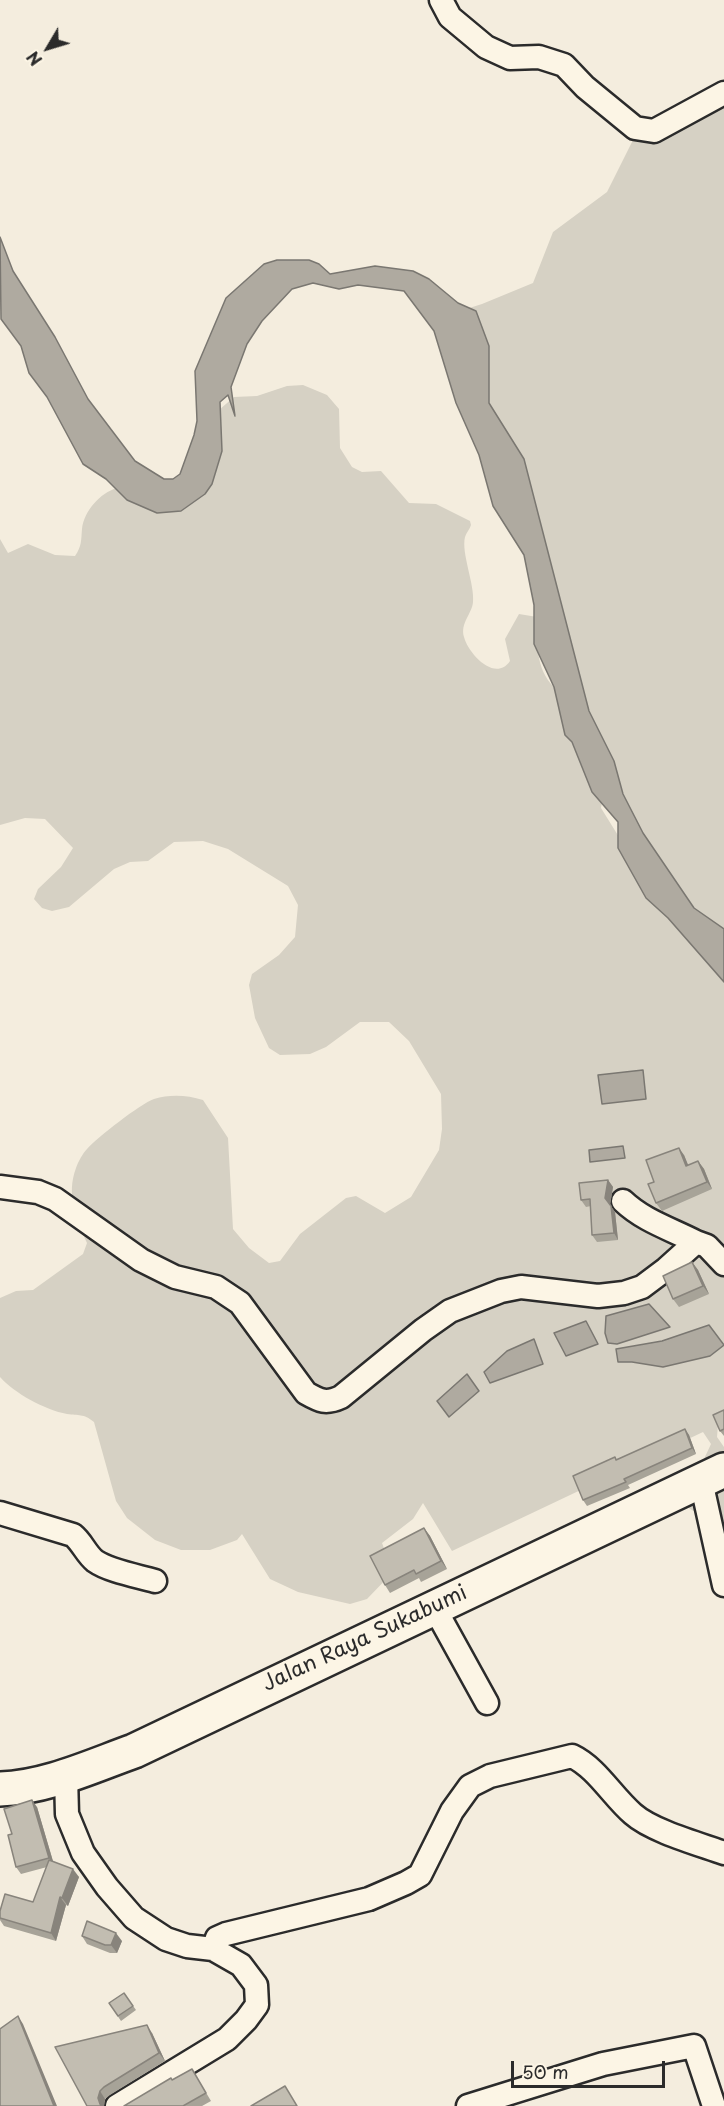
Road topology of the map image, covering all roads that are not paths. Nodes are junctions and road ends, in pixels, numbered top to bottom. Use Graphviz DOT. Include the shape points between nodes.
graph roads {
  1 [pos="441,0"];
  2 [pos="724,93"];
  3 [pos="0,1187"];
  4 [pos="623,1201"];
  5 [pos="709,1242"];
  6 [pos="724,1264"];
  7 [pos="712,1475"];
  8 [pos="0,1514"];
  9 [pos="155,1581"];
  10 [pos="724,1585"];
  11 [pos="434,1607"];
  12 [pos="487,1703"];
  13 [pos="66,1776"];
  14 [pos="0,1789"];
  15 [pos="724,1853"];
  16 [pos="213,1949"];
  17 [pos="117,2106"];
  18 [pos="468,2106"];
  19 [pos="714,2106"];
  1 -- 2 [label="street" via="450,17 486,47 510,58 539,57 564,65 635,129 654,131"];
  3 -- 5 [label="street" via="38,1192 55,1199 141,1260 175,1277 216,1287 229,1295 240,1303 306,1393 330,1402 450,1311 521,1287 598,1296 624,1293 642,1287"];
  4 -- 5 [label="street" via="647,1220"];
  5 -- 6 [label="street"];
  7 -- 10 [label="street"];
  7 -- 11 [label="highway, Jalan Raya Sukabumi"];
  8 -- 9 [label="street" via="73,1535 103,1566"];
  11 -- 12 [label="street"];
  11 -- 13 [label="highway, Jalan Raya Sukabumi" via="134,1751"];
  13 -- 14 [label="highway, Jalan Raya Sukabumi"];
  13 -- 16 [label="street" via="67,1815 83,1853 107,1887 134,1918 166,1939"];
  15 -- 16 [label="street" via="634,1816 584,1761 572,1756 490,1776 470,1786 452,1811 420,1875 406,1883 369,1899 226,1934 217,1938"];
  16 -- 17 [label="street" via="241,1965 256,1985 257,2004 227,2039"];
  18 -- 19 [label="street" via="603,2064 694,2046"];
}
